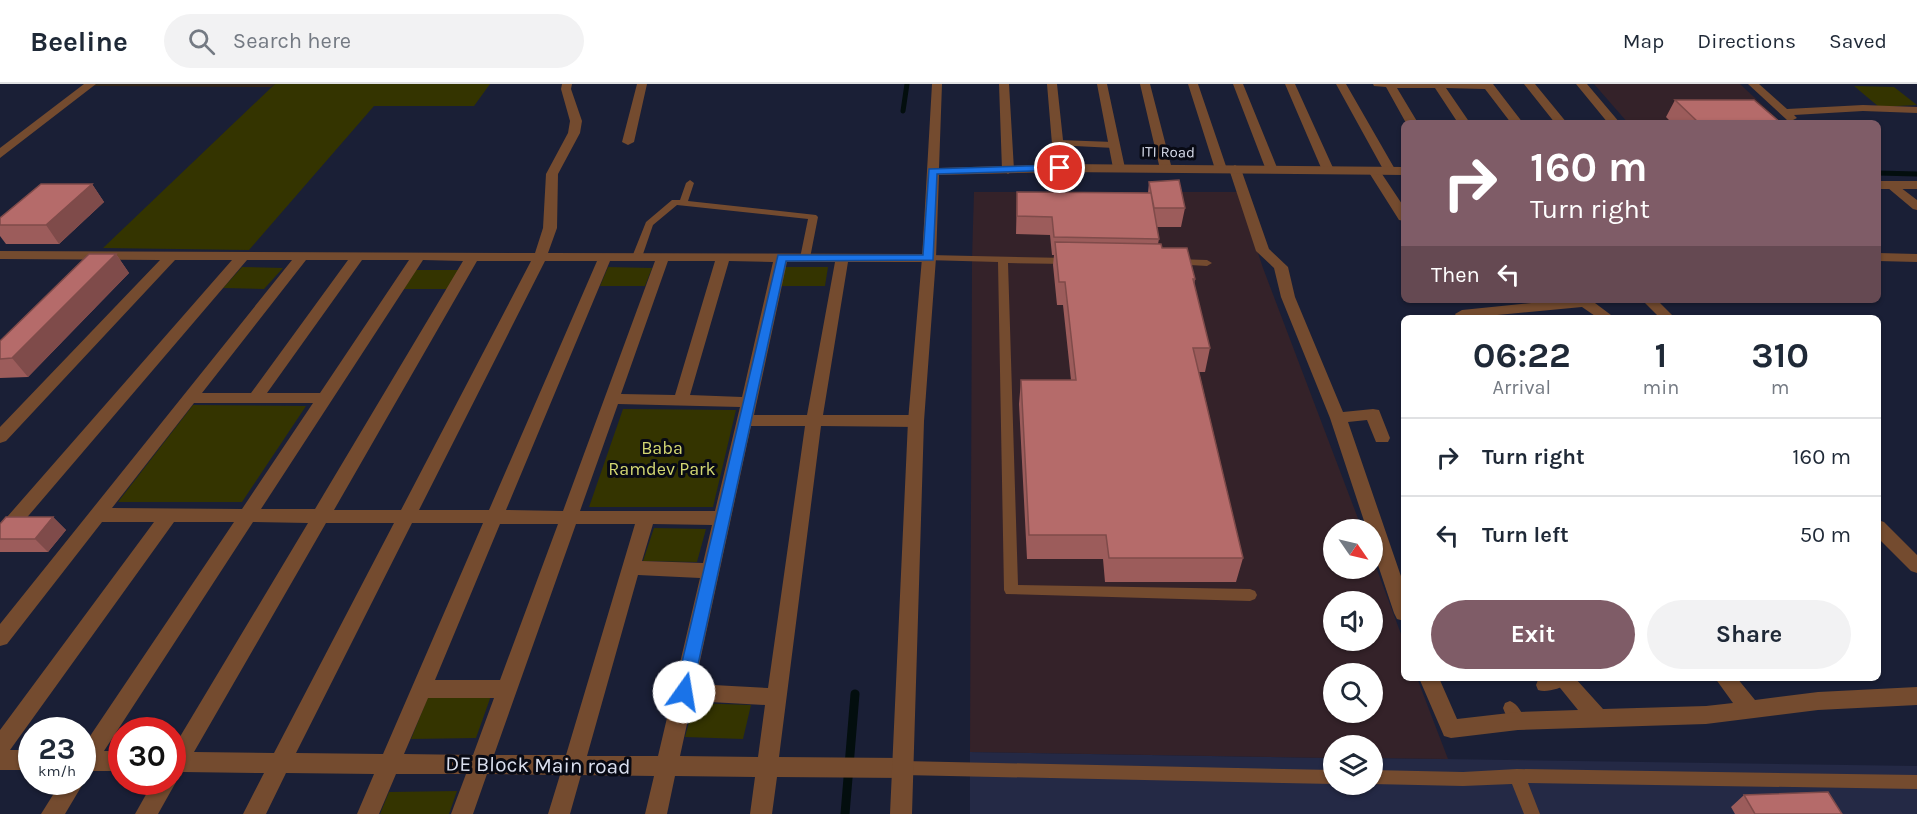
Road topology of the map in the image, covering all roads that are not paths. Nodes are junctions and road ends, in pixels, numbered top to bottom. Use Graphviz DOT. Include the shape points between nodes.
graph roads {
  1 [pos="91,84"];
  2 [pos="567,84"];
  3 [pos="642,84"];
  4 [pos="937,84"];
  5 [pos="1004,84"];
  6 [pos="1052,84"];
  7 [pos="1102,84"];
  8 [pos="1145,84"];
  9 [pos="1193,84"];
  10 [pos="1238,84"];
  11 [pos="1290,84"];
  12 [pos="1341,84"];
  13 [pos="1378,84"];
  14 [pos="1389,84"];
  15 [pos="1529,84"];
  16 [pos="1581,84"];
  17 [pos="1753,84"];
  18 [pos="1438,85"];
  19 [pos="1488,85"];
  20 [pos="1881,102"];
  21 [pos="1863,108"];
  22 [pos="1917,110"];
  23 [pos="1785,112"];
  24 [pos="1410,120"];
  25 [pos="1462,120"];
  26 [pos="1515,120"];
  27 [pos="1559,120"];
  28 [pos="1611,120"];
  29 [pos="1793,120"];
  30 [pos="627,142"];
  31 [pos="1058,143"];
  32 [pos="1114,145"];
  33 [pos="0,154"];
  34 [pos="1060,168"];
  35 [pos="1119,168"];
  36 [pos="1166,169"];
  37 [pos="1221,169"];
  38 [pos="1235,169"];
  39 [pos="1008,170"];
  40 [pos="1272,170"];
  41 [pos="1328,170"];
  42 [pos="1374,171"];
  43 [pos="1390,171"];
  44 [pos="1401,171"];
  45 [pos="932,172"];
  46 [pos="690,183"];
  47 [pos="1881,184"];
  48 [pos="1892,185"];
  49 [pos="1917,185"];
  50 [pos="683,203"];
  51 [pos="1917,206"];
  52 [pos="1401,212"];
  53 [pos="0,255"];
  54 [pos="171,256"];
  55 [pos="243,256"];
  56 [pos="302,256"];
  57 [pos="358,256"];
  58 [pos="418,257"];
  59 [pos="472,257"];
  60 [pos="540,257"];
  61 [pos="605,257"];
  62 [pos="637,257"];
  63 [pos="663,257"];
  64 [pos="1881,257"];
  65 [pos="723,258"];
  66 [pos="782,258"];
  67 [pos="805,258"];
  68 [pos="842,258"];
  69 [pos="929,258"];
  70 [pos="1917,258"];
  71 [pos="1004,260"];
  72 [pos="1075,261"];
  73 [pos="1159,262"];
  74 [pos="1207,263"];
  75 [pos="1568,303"];
  76 [pos="1587,303"];
  77 [pos="1652,303"];
  78 [pos="1471,315"];
  79 [pos="1604,315"];
  80 [pos="1665,315"];
  81 [pos="190,398"];
  82 [pos="255,398"];
  83 [pos="325,398"];
  84 [pos="612,399"];
  85 [pos="681,400"];
  86 [pos="749,402"];
  87 [pos="1338,417"];
  88 [pos="745,420"];
  89 [pos="814,421"];
  90 [pos="916,421"];
  91 [pos="0,437"];
  92 [pos="1383,438"];
  93 [pos="97,515"];
  94 [pos="169,515"];
  95 [pos="248,515"];
  96 [pos="321,516"];
  97 [pos="407,517"];
  98 [pos="494,517"];
  99 [pos="569,518"];
  100 [pos="646,518"];
  101 [pos="723,518"];
  102 [pos="1881,530"];
  103 [pos="0,537"];
  104 [pos="1917,566"];
  105 [pos="632,568"];
  106 [pos="711,571"];
  107 [pos="1250,595"];
  108 [pos="1401,605"];
  109 [pos="0,638"];
  110 [pos="1430,681"];
  111 [pos="1556,681"];
  112 [pos="1727,681"];
  113 [pos="507,688"];
  114 [pos="422,689"];
  115 [pos="684,692"];
  116 [pos="1917,696"];
  117 [pos="777,697"];
  118 [pos="1750,709"];
  119 [pos="1597,717"];
  120 [pos="186,744"];
  121 [pos="96,745"];
  122 [pos="0,747"];
  123 [pos="0,760"];
  124 [pos="18,760"];
  125 [pos="280,762"];
  126 [pos="186,764"];
  127 [pos="390,764"];
  128 [pos="480,764"];
  129 [pos="574,765"];
  130 [pos="667,766"];
  131 [pos="768,767"];
  132 [pos="903,768"];
  133 [pos="1517,776"];
  134 [pos="1323,777"];
  135 [pos="1383,777"];
  136 [pos="1917,782"];
  137 [pos="64,795"];
  138 [pos="157,795"];
  139 [pos="52,814"];
  140 [pos="146,814"];
  141 [pos="254,814"];
  142 [pos="368,814"];
  143 [pos="462,814"];
  144 [pos="560,814"];
  145 [pos="656,814"];
  146 [pos="761,814"];
  147 [pos="902,814"];
  148 [pos="1532,814"];
  1 -- 33 [label="street"];
  2 -- 60 [label="street" via="576,121 574,133 552,174 550,228"];
  3 -- 30 [label="street"];
  4 -- 45 [label="street"];
  5 -- 39 [label="street"];
  6 -- 31 [label="street"];
  7 -- 32 [label="street"];
  8 -- 36 [label="street"];
  9 -- 37 [label="street"];
  10 -- 40 [label="street"];
  11 -- 41 [label="street"];
  12 -- 43 [label="street"];
  13 -- 14 [label="street"];
  14 -- 18 [label="street"];
  14 -- 24 [label="street"];
  15 -- 27 [label="street"];
  16 -- 28 [label="street"];
  17 -- 23 [label="street"];
  18 -- 19 [label="street"];
  18 -- 25 [label="street"];
  19 -- 26 [label="street"];
  20 -- 21 [label="street"];
  21 -- 22 [label="street"];
  21 -- 23 [label="street"];
  23 -- 29 [label="street"];
  31 -- 32 [label="lane"];
  31 -- 34 [label="street"];
  32 -- 35 [label="street"];
  34 -- 35 [label="street, ITI Road"];
  34 -- 39 [label="street, ITI Road"];
  35 -- 36 [label="street, ITI Road"];
  36 -- 37 [label="street, ITI Road"];
  37 -- 38 [label="street, ITI Road"];
  38 -- 40 [label="street, ITI Road"];
  38 -- 87 [label="street" via="1263,251 1281,267 1288,297"];
  39 -- 45 [label="street, ITI Road"];
  40 -- 41 [label="street, ITI Road"];
  41 -- 42 [label="street, ITI Road"];
  42 -- 43 [label="street, ITI Road"];
  42 -- 52 [label="street"];
  43 -- 44 [label="street, ITI Road"];
  45 -- 69 [label="street"];
  46 -- 50 [label="lane"];
  47 -- 48 [label="street"];
  48 -- 49 [label="street"];
  48 -- 51 [label="street"];
  50 -- 62 [label="lane" via="675,202 649,224"];
  50 -- 67 [label="lane" via="813,217"];
  53 -- 54 [label="street"];
  54 -- 55 [label="street"];
  54 -- 91 [label="street"];
  55 -- 56 [label="street"];
  55 -- 103 [label="street"];
  56 -- 57 [label="street"];
  56 -- 81 [label="street"];
  57 -- 58 [label="street"];
  57 -- 82 [label="street"];
  58 -- 59 [label="street"];
  58 -- 83 [label="street"];
  59 -- 60 [label="street"];
  59 -- 96 [label="street"];
  60 -- 61 [label="street"];
  60 -- 97 [label="street"];
  61 -- 62 [label="street"];
  61 -- 98 [label="street"];
  62 -- 63 [label="street"];
  63 -- 65 [label="street"];
  63 -- 84 [label="street"];
  64 -- 70 [label="street"];
  65 -- 66 [label="street"];
  65 -- 85 [label="street"];
  66 -- 67 [label="street"];
  66 -- 86 [label="street"];
  67 -- 68 [label="street"];
  68 -- 69 [label="street"];
  68 -- 89 [label="street"];
  69 -- 71 [label="lane"];
  69 -- 90 [label="street"];
  71 -- 72 [label="lane"];
  71 -- 107 [label="lane" via="1011,590"];
  73 -- 74 [label="lane"];
  75 -- 78 [label="street"];
  76 -- 79 [label="street"];
  77 -- 80 [label="street"];
  81 -- 82 [label="street"];
  81 -- 93 [label="street"];
  82 -- 83 [label="street"];
  83 -- 95 [label="street"];
  84 -- 85 [label="street"];
  84 -- 99 [label="street"];
  85 -- 86 [label="street"];
  86 -- 88 [label="street"];
  87 -- 92 [label="street" via="1373,414"];
  87 -- 108 [label="street"];
  88 -- 89 [label="street"];
  88 -- 101 [label="street"];
  89 -- 90 [label="street"];
  89 -- 117 [label="street"];
  90 -- 132 [label="street"];
  93 -- 94 [label="street"];
  93 -- 109 [label="street"];
  94 -- 95 [label="street"];
  94 -- 122 [label="street"];
  95 -- 96 [label="street"];
  95 -- 121 [label="street"];
  96 -- 97 [label="street"];
  96 -- 120 [label="street"];
  97 -- 98 [label="street"];
  97 -- 125 [label="street"];
  98 -- 99 [label="street"];
  98 -- 114 [label="street"];
  99 -- 100 [label="street"];
  99 -- 113 [label="street"];
  100 -- 101 [label="street"];
  100 -- 105 [label="street"];
  101 -- 106 [label="street"];
  102 -- 104 [label="street"];
  105 -- 106 [label="street"];
  105 -- 129 [label="street"];
  106 -- 115 [label="street"];
  110 -- 119 [label="street" via="1451,729 1514,715"];
  111 -- 119 [label="street"];
  112 -- 118 [label="street"];
  113 -- 114 [label="street"];
  113 -- 128 [label="street"];
  114 -- 127 [label="street"];
  115 -- 117 [label="street"];
  115 -- 130 [label="street"];
  116 -- 118 [label="street" via="1818,700"];
  117 -- 131 [label="street"];
  118 -- 119 [label="street" via="1695,716"];
  123 -- 124 [label="street"];
  125 -- 126 [label="street, DE Block Main road"];
  125 -- 127 [label="street, DE Block Main road"];
  125 -- 141 [label="street"];
  127 -- 128 [label="street, DE Block Main road"];
  127 -- 142 [label="street"];
  128 -- 129 [label="street, DE Block Main road"];
  128 -- 143 [label="street"];
  129 -- 130 [label="street, DE Block Main road"];
  129 -- 144 [label="street"];
  130 -- 131 [label="street, DE Block Main road"];
  130 -- 145 [label="street"];
  131 -- 132 [label="street, DE Block Main road"];
  131 -- 146 [label="street"];
  132 -- 134 [label="lane"];
  132 -- 147 [label="street"];
  133 -- 135 [label="lane"];
  133 -- 136 [label="lane"];
  133 -- 148 [label="lane"];
  137 -- 139 [label="street"];
  138 -- 140 [label="street"];
}
